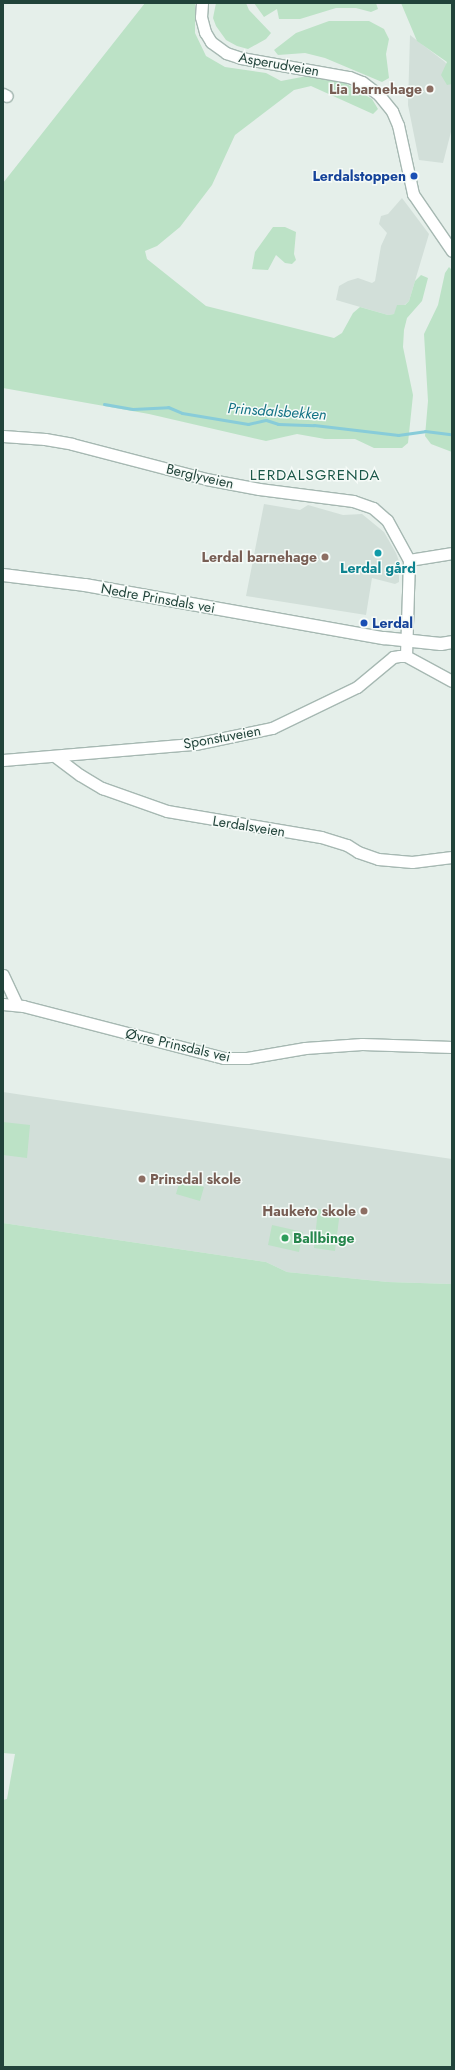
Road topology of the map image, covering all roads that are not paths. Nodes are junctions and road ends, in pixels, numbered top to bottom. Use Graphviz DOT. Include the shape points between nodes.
graph roads {
  1 [pos="202,3"];
  2 [pos="452,251"];
  3 [pos="3,436"];
  4 [pos="452,553"];
  5 [pos="409,560"];
  6 [pos="3,574"];
  7 [pos="407,638"];
  8 [pos="452,641"];
  9 [pos="406,656"];
  10 [pos="452,681"];
  11 [pos="56,757"];
  12 [pos="3,760"];
  13 [pos="452,857"];
  14 [pos="3,975"];
  15 [pos="3,1004"];
  16 [pos="17,1005"];
  17 [pos="452,1047"];
  1 -- 2 [label="street, Asperudveien" via="201,17 205,32 212,42 226,53 241,58 349,77 362,82 379,95 392,111 398,125 413,194"];
  3 -- 5 [label="street, Berglyveien" via="72,444 259,489 340,498 365,504 387,520"];
  4 -- 5 [label="street"];
  5 -- 7 [label="street"];
  6 -- 7 [label="main road, Nedre Prinsdals vei" via="85,585 336,630"];
  7 -- 8 [label="main road, Nedre Prinsdals vei" via="441,644"];
  7 -- 9 [label="street"];
  9 -- 10 [label="street"];
  9 -- 11 [label="street, Sponstuveien" via="394,657 357,687 272,728 195,744"];
  11 -- 12 [label="street, Sponstuveien"];
  11 -- 13 [label="street, Lerdalsveien" via="102,788 167,811 321,837 378,859 406,862"];
  14 -- 16 [label="street"];
  15 -- 16 [label="street, Øvre Prinsdals vei"];
  16 -- 17 [label="street, Øvre Prinsdals vei" via="224,1058 254,1058 305,1048 362,1044"];
}
